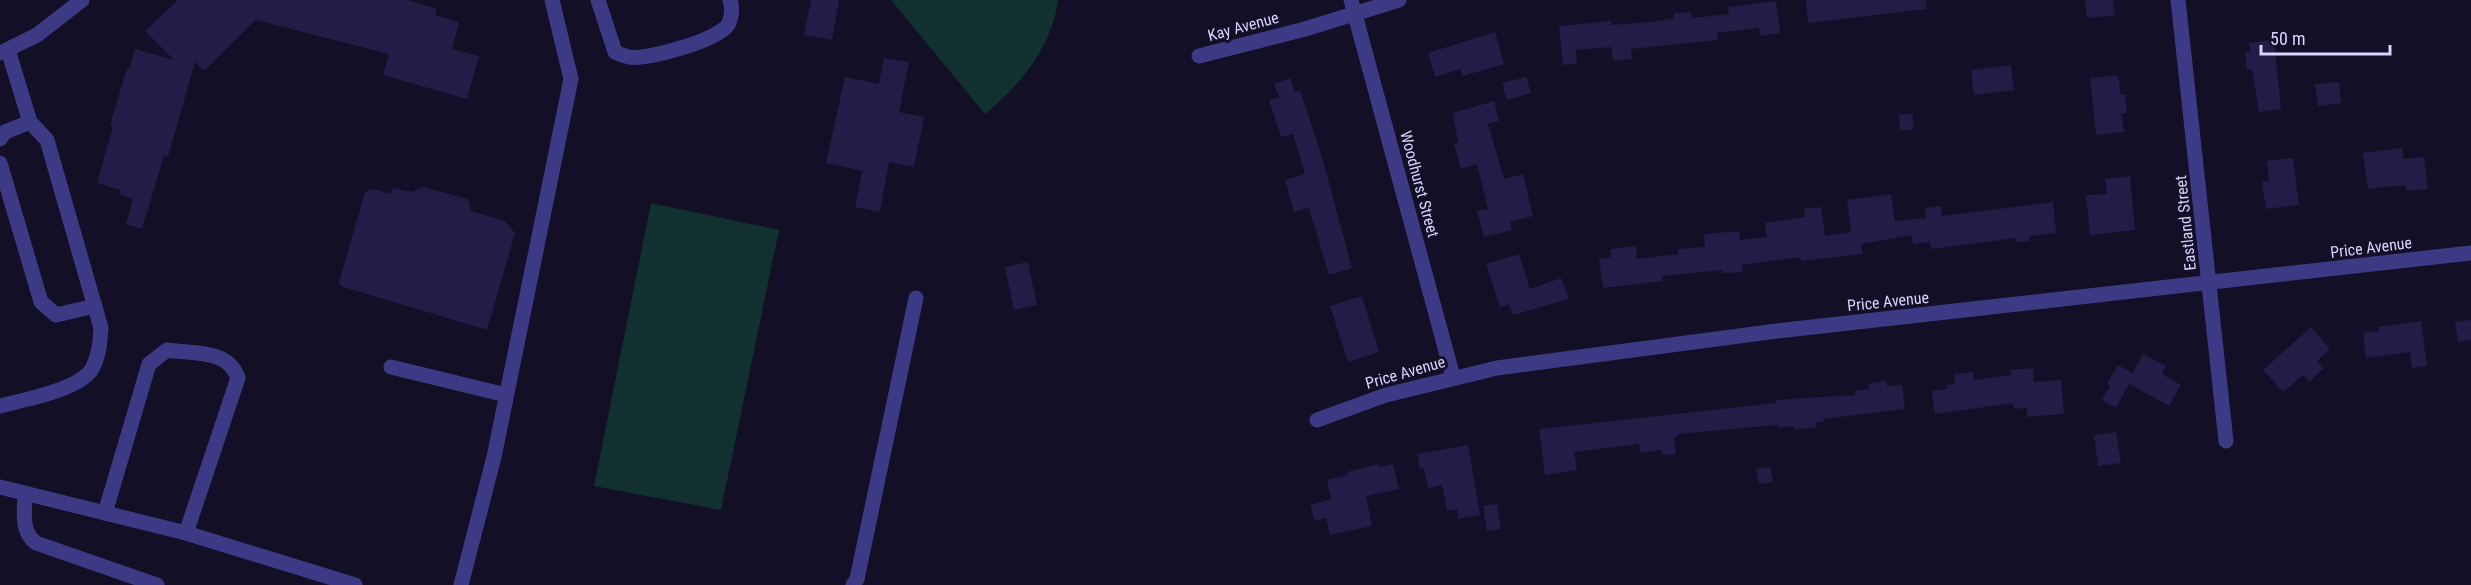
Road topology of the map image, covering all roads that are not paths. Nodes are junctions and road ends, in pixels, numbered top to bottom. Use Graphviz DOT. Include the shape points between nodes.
graph roads {
  1 [pos="82,0"];
  2 [pos="552,0"];
  3 [pos="598,0"];
  4 [pos="730,0"];
  5 [pos="1400,0"];
  6 [pos="2178,0"];
  7 [pos="1353,6"];
  8 [pos="4,51"];
  9 [pos="1199,56"];
  10 [pos="30,122"];
  11 [pos="0,139"];
  12 [pos="0,163"];
  13 [pos="2471,253"];
  14 [pos="2210,284"];
  15 [pos="916,298"];
  16 [pos="95,306"];
  17 [pos="391,367"];
  18 [pos="1453,377"];
  19 [pos="506,395"];
  20 [pos="0,406"];
  21 [pos="1317,420"];
  22 [pos="2226,441"];
  23 [pos="0,487"];
  24 [pos="25,493"];
  25 [pos="105,513"];
  26 [pos="186,533"];
  27 [pos="157,585"];
  28 [pos="354,585"];
  29 [pos="461,585"];
  30 [pos="853,585"];
  1 -- 8 [label="street" via="37,35"];
  2 -- 19 [label="street" via="571,79"];
  3 -- 4 [label="street" via="615,52 629,58 705,41 721,33 729,25"];
  5 -- 7 [label="street, Kay Avenue"];
  6 -- 14 [label="street, Eastland Street"];
  7 -- 9 [label="street, Kay Avenue" via="1305,29"];
  7 -- 18 [label="street, Woodhurst Street"];
  8 -- 10 [label="street"];
  10 -- 11 [label="street" via="5,132"];
  10 -- 16 [label="street" via="47,140"];
  12 -- 16 [label="street" via="42,302 56,315"];
  13 -- 14 [label="street, Price Avenue"];
  14 -- 18 [label="street, Price Avenue" via="1778,331"];
  14 -- 22 [label="street, Eastland Street"];
  15 -- 30 [label="street"];
  16 -- 20 [label="street" via="101,328 100,350 91,371 62,388"];
  17 -- 19 [label="street"];
  18 -- 21 [label="street, Price Avenue" via="1386,395"];
  19 -- 29 [label="street"];
  23 -- 24 [label="street"];
  24 -- 25 [label="street"];
  24 -- 27 [label="street" via="25,527 28,537 36,543"];
  25 -- 26 [label="street"];
  25 -- 26 [label="street" via="149,364 167,350 224,357 234,366 238,378"];
  26 -- 28 [label="street"];
}
